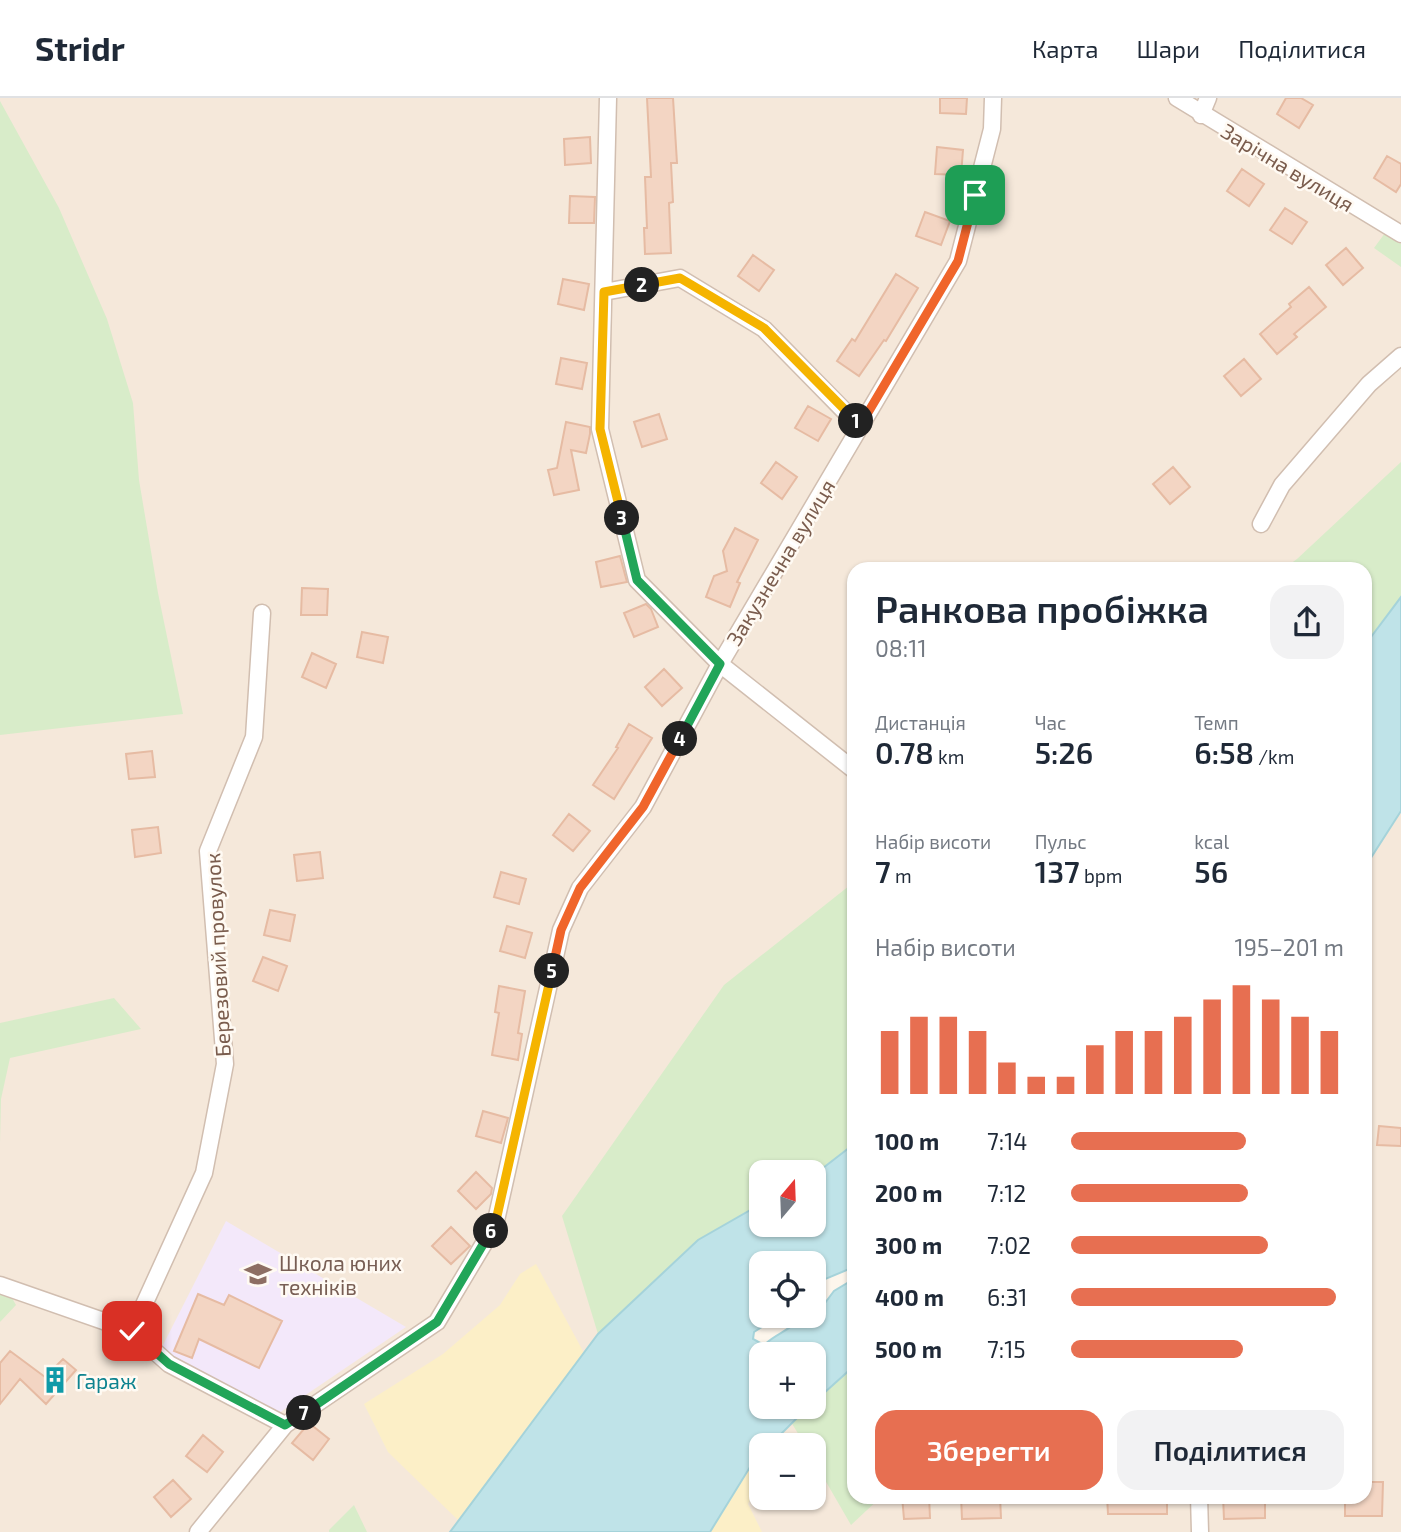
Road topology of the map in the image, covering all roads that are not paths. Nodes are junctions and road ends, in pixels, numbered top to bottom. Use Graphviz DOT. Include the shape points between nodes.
graph roads {
  1 [pos="608,98"];
  2 [pos="993,98"];
  3 [pos="1177,98"];
  4 [pos="1208,98"];
  5 [pos="1201,115"];
  6 [pos="1401,234"];
  7 [pos="604,292"];
  8 [pos="1401,356"];
  9 [pos="860,426"];
  10 [pos="1261,524"];
  11 [pos="262,613"];
  12 [pos="720,664"];
  13 [pos="847,764"];
  14 [pos="0,1285"];
  15 [pos="132,1331"];
  16 [pos="285,1425"];
  17 [pos="1199,1504"];
  18 [pos="198,1532"];
  19 [pos="1200,1532"];
  1 -- 7 [label="street"];
  2 -- 9 [label="street, Закузнечна вулиця" via="992,128 958,261"];
  3 -- 5 [label="street, Зарічна вулиця"];
  4 -- 5 [label="street"];
  5 -- 6 [label="street, Зарічна вулиця"];
  7 -- 9 [label="street" via="680,278 764,328"];
  7 -- 12 [label="street" via="600,429 637,580"];
  8 -- 10 [label="street" via="1369,384 1282,485"];
  9 -- 12 [label="street, Закузнечна вулиця"];
  11 -- 15 [label="street, Березовий провулок" via="254,737 208,851 225,1064 204,1173"];
  12 -- 13 [label="street"];
  12 -- 16 [label="street, Закузнечна вулиця" via="643,807 580,888 561,930 495,1225 437,1322"];
  14 -- 15 [label="street"];
  15 -- 16 [label="street" via="169,1364"];
  16 -- 18 [label="street, Закузнечна вулиця"];
  17 -- 19 [label="street"];
}
